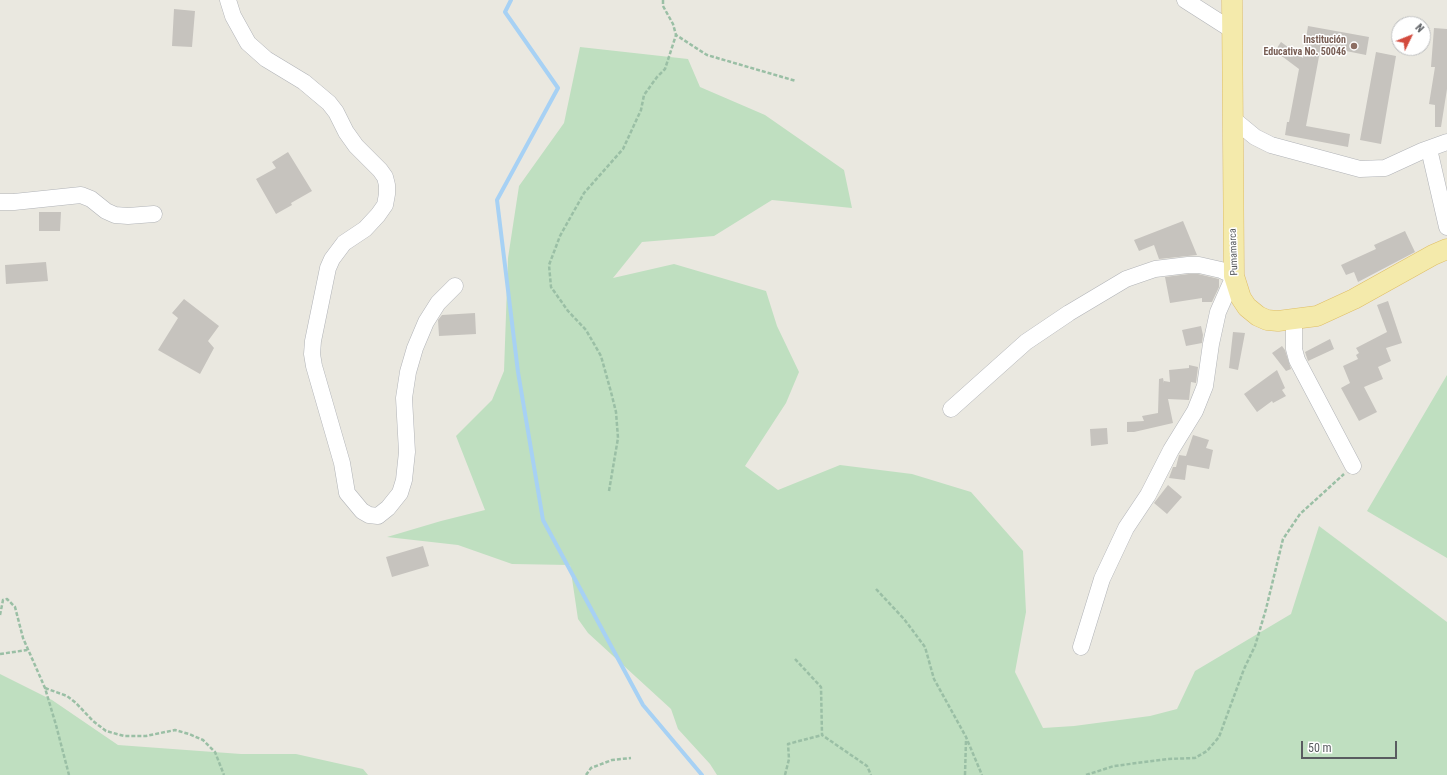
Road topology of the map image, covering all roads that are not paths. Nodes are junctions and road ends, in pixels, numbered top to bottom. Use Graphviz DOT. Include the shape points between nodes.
graph roads {
  1 [pos="228,0"];
  2 [pos="1185,0"];
  3 [pos="1232,0"];
  4 [pos="1232,30"];
  5 [pos="1232,118"];
  6 [pos="1447,142"];
  7 [pos="1429,149"];
  8 [pos="0,202"];
  9 [pos="154,214"];
  10 [pos="1447,226"];
  11 [pos="1447,249"];
  12 [pos="1234,276"];
  13 [pos="455,286"];
  14 [pos="1294,320"];
  15 [pos="952,409"];
  16 [pos="1353,466"];
  17 [pos="1081,647"];
  1 -- 13 [label="street" via="233,16 248,43 266,59 304,82 329,103 356,146 380,170 387,185 385,205 378,215 365,229 344,244 332,259 325,281 312,354 342,463 347,493 362,512 369,515 378,516 400,493 407,452 404,398 408,372 426,322 438,303"];
  2 -- 4 [label="street"];
  3 -- 4 [label="main road, Pumamarca"];
  4 -- 5 [label="main road, Pumamarca"];
  5 -- 7 [label="street" via="1255,137 1271,145 1360,169 1385,168"];
  5 -- 12 [label="main road, Pumamarca"];
  6 -- 7 [label="street"];
  7 -- 10 [label="street"];
  8 -- 9 [label="street" via="80,195 115,215"];
  11 -- 14 [label="main road, Pumamarca" via="1354,299 1316,316"];
  12 -- 14 [label="main road, Pumamarca" via="1241,298 1258,316 1278,322"];
  12 -- 15 [label="street" via="1221,270 1188,265 1155,269 1126,279 1026,342"];
  12 -- 17 [label="street" via="1218,312 1210,344 1205,386 1195,411 1148,495 1126,528 1102,579"];
  14 -- 16 [label="street" via="1294,349 1297,360"];
}
